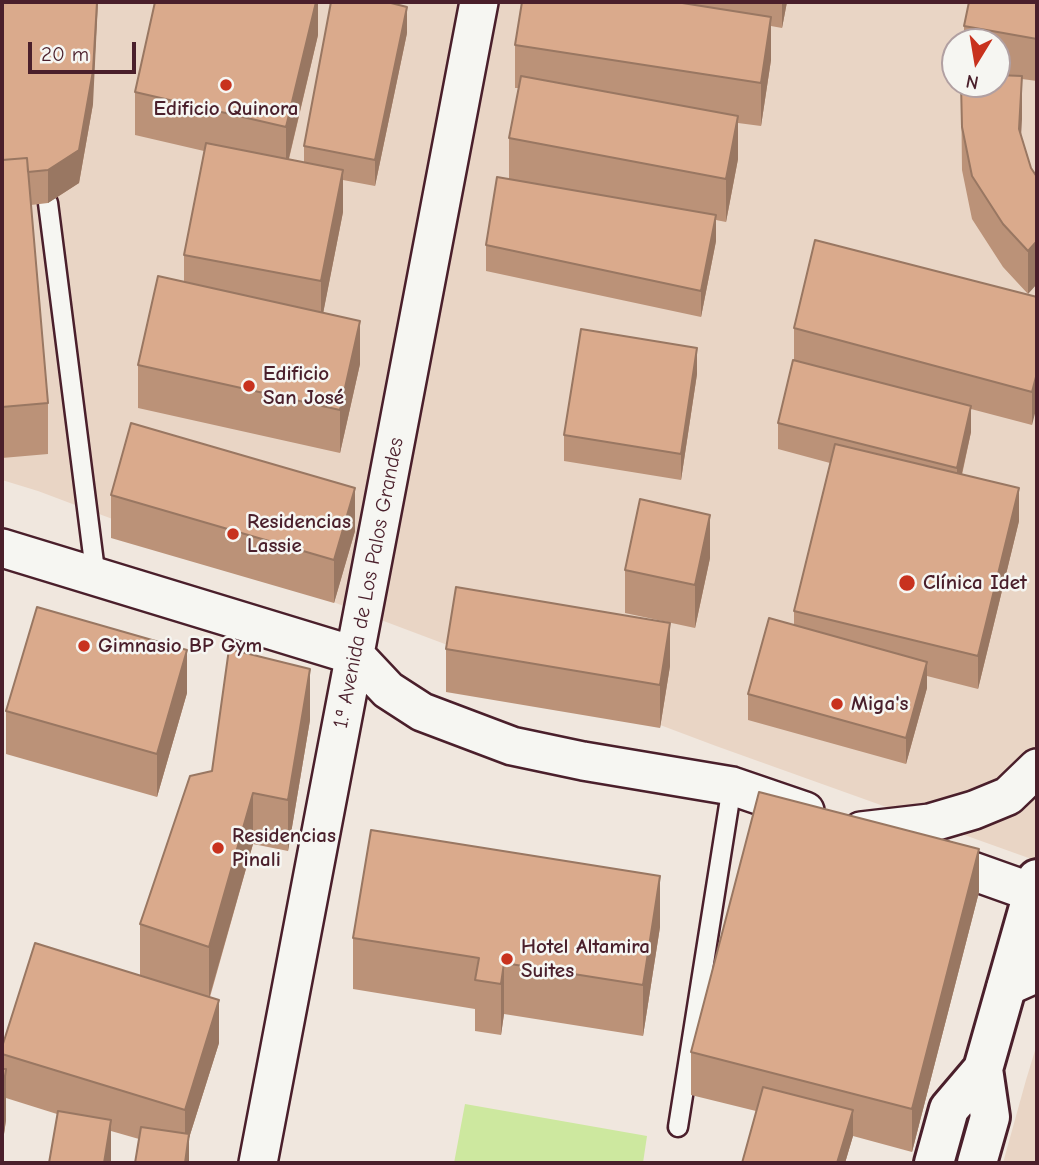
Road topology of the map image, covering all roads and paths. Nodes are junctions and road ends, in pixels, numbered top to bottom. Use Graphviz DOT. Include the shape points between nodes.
graph roads {
  1 [pos="479,2"];
  2 [pos="48,203"];
  3 [pos="2,548"];
  4 [pos="94,564"];
  5 [pos="356,656"];
  6 [pos="1037,768"];
  7 [pos="732,786"];
  8 [pos="861,831"];
  9 [pos="1036,889"];
  10 [pos="1022,980"];
  11 [pos="983,1069"];
  12 [pos="678,1128"];
  13 [pos="258,1163"];
  14 [pos="934,1163"];
  15 [pos="977,1163"];
  1 -- 5 [label="street, 1.ª Avenida de Los Palos Grandes"];
  2 -- 4 [label="lane"];
  3 -- 5 [label="street"];
  5 -- 7 [label="street" via="388,690 422,712 512,746"];
  5 -- 13 [label="street, 1.ª Avenida de Los Palos Grandes"];
  6 -- 8 [label="street" via="1008,796 974,810 930,823"];
  7 -- 8 [label="street"];
  7 -- 12 [label="lane"];
  8 -- 9 [label="street"];
  9 -- 10 [label="main road"];
  10 -- 11 [label="main road"];
  11 -- 14 [label="main road" via="949,1109"];
  11 -- 15 [label="main road" via="989,1117"];
}
